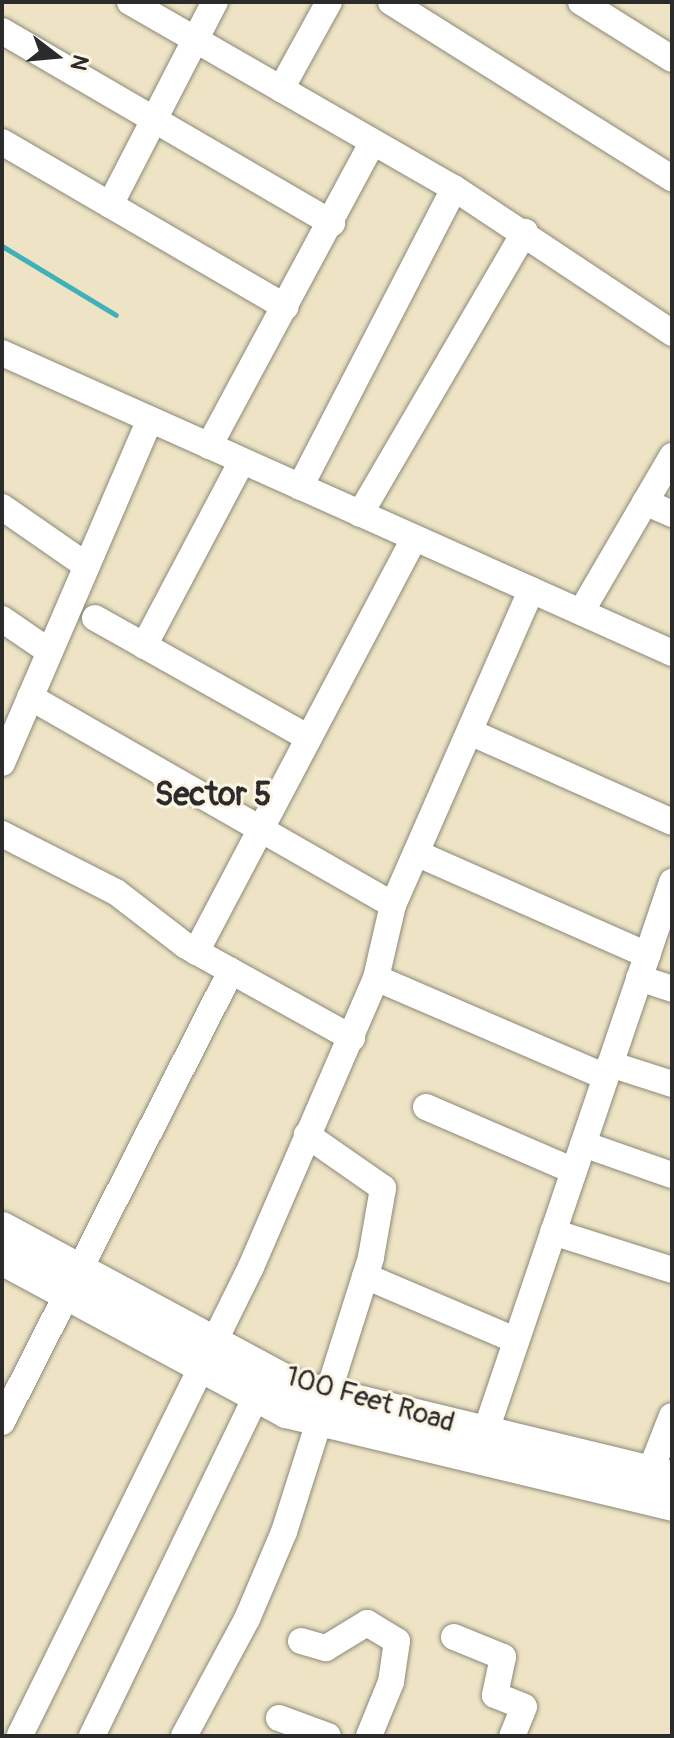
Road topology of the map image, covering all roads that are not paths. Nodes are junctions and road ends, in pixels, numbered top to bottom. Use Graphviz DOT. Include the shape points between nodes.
graph roads {
  1 [pos="130,2"];
  2 [pos="215,2"];
  3 [pos="329,2"];
  4 [pos="391,2"];
  5 [pos="581,2"];
  6 [pos="2,31"];
  7 [pos="193,39"];
  8 [pos="672,59"];
  9 [pos="281,89"];
  10 [pos="153,118"];
  11 [pos="2,142"];
  12 [pos="373,142"];
  13 [pos="672,178"];
  14 [pos="454,188"];
  15 [pos="110,205"];
  16 [pos="332,223"];
  17 [pos="525,232"];
  18 [pos="285,307"];
  19 [pos="672,333"];
  20 [pos="2,353"];
  21 [pos="150,420"];
  22 [pos="209,446"];
  23 [pos="672,456"];
  24 [pos="242,461"];
  25 [pos="300,487"];
  26 [pos="645,502"];
  27 [pos="2,507"];
  28 [pos="360,514"];
  29 [pos="672,514"];
  30 [pos="414,538"];
  31 [pos="87,566"];
  32 [pos="531,590"];
  33 [pos="581,612"];
  34 [pos="95,618"];
  35 [pos="2,619"];
  36 [pos="144,646"];
  37 [pos="50,652"];
  38 [pos="672,653"];
  39 [pos="30,697"];
  40 [pos="8,730"];
  41 [pos="470,732"];
  42 [pos="309,738"];
  43 [pos="2,763"];
  44 [pos="672,822"];
  45 [pos="261,829"];
  46 [pos="2,834"];
  47 [pos="416,853"];
  48 [pos="670,894"];
  49 [pos="393,905"];
  50 [pos="196,952"];
  51 [pos="643,966"];
  52 [pos="231,971"];
  53 [pos="376,978"];
  54 [pos="672,989"];
  55 [pos="352,1038"];
  56 [pos="608,1071"];
  57 [pos="672,1084"];
  58 [pos="426,1107"];
  59 [pos="307,1135"];
  60 [pos="583,1144"];
  61 [pos="574,1171"];
  62 [pos="672,1175"];
  63 [pos="2,1228"];
  64 [pos="553,1232"];
  65 [pos="2,1259"];
  66 [pos="672,1270"];
  67 [pos="365,1276"];
  68 [pos="76,1283"];
  69 [pos="506,1336"];
  70 [pos="206,1353"];
  71 [pos="262,1384"];
  72 [pos="321,1406"];
  73 [pos="672,1416"];
  74 [pos="2,1422"];
  75 [pos="481,1445"];
  76 [pos="654,1482"];
  77 [pos="672,1505"];
  78 [pos="454,1637"];
  79 [pos="301,1641"];
  80 [pos="279,1718"];
  81 [pos="2,1729"];
  82 [pos="21,1736"];
  83 [pos="92,1736"];
  84 [pos="184,1736"];
  85 [pos="328,1736"];
  86 [pos="369,1736"];
  87 [pos="512,1736"];
  1 -- 7 [label="street"];
  2 -- 7 [label="street"];
  3 -- 9 [label="street"];
  4 -- 13 [label="street"];
  5 -- 8 [label="street"];
  6 -- 10 [label="street"];
  7 -- 9 [label="street"];
  7 -- 10 [label="street"];
  9 -- 12 [label="street"];
  10 -- 15 [label="street"];
  10 -- 16 [label="street"];
  11 -- 15 [label="street"];
  12 -- 14 [label="street"];
  12 -- 16 [label="street"];
  14 -- 17 [label="street"];
  14 -- 25 [label="street"];
  15 -- 18 [label="street"];
  16 -- 18 [label="street"];
  17 -- 19 [label="street"];
  17 -- 28 [label="street"];
  18 -- 22 [label="street"];
  20 -- 21 [label="street"];
  21 -- 22 [label="street"];
  21 -- 31 [label="street"];
  22 -- 24 [label="street"];
  23 -- 26 [label="street"];
  24 -- 25 [label="street"];
  24 -- 36 [label="street"];
  25 -- 28 [label="street"];
  26 -- 29 [label="street"];
  26 -- 33 [label="street"];
  27 -- 31 [label="street"];
  28 -- 30 [label="street"];
  30 -- 32 [label="street"];
  30 -- 42 [label="street"];
  31 -- 37 [label="street"];
  32 -- 33 [label="street"];
  32 -- 41 [label="street"];
  33 -- 38 [label="street"];
  34 -- 36 [label="street"];
  35 -- 37 [label="street"];
  36 -- 42 [label="street"];
  37 -- 39 [label="street"];
  39 -- 40 [label="street"];
  39 -- 45 [label="street"];
  40 -- 43 [label="street"];
  41 -- 44 [label="street"];
  41 -- 47 [label="street"];
  42 -- 45 [label="street"];
  45 -- 49 [label="street"];
  45 -- 50 [label="street"];
  46 -- 50 [label="street" via="116,892"];
  47 -- 49 [label="street"];
  47 -- 51 [label="street"];
  48 -- 51 [label="street"];
  49 -- 53 [label="street"];
  50 -- 52 [label="street"];
  51 -- 54 [label="street"];
  51 -- 56 [label="street"];
  52 -- 55 [label="street"];
  52 -- 68 [label="street"];
  53 -- 55 [label="street"];
  53 -- 56 [label="street"];
  55 -- 59 [label="street"];
  56 -- 57 [label="street"];
  56 -- 60 [label="street"];
  58 -- 61 [label="street"];
  59 -- 67 [label="street" via="383,1188"];
  59 -- 70 [label="street" via="251,1267"];
  60 -- 61 [label="street"];
  60 -- 62 [label="street"];
  61 -- 64 [label="street"];
  63 -- 68 [label="main road, 100 Feet Road"];
  64 -- 66 [label="street"];
  64 -- 75 [label="street"];
  65 -- 68 [label="main road, 100 Feet Road"];
  67 -- 69 [label="street"];
  67 -- 72 [label="street"];
  68 -- 70 [label="main road, 100 Feet Road"];
  68 -- 74 [label="street"];
  70 -- 71 [label="main road, 100 Feet Road"];
  70 -- 82 [label="street"];
  71 -- 72 [label="main road, 100 Feet Road" via="286,1412"];
  71 -- 83 [label="street"];
  72 -- 75 [label="main road, 100 Feet Road"];
  72 -- 84 [label="street" via="284,1532 247,1619"];
  73 -- 76 [label="street"];
  75 -- 76 [label="main road, 100 Feet Road"];
  76 -- 77 [label="main road, 100 Feet Road"];
  78 -- 87 [label="street" via="503,1657 495,1695 524,1707"];
  79 -- 86 [label="street" via="326,1648 367,1623 397,1641 391,1682"];
  80 -- 85 [label="street"];
  81 -- 82 [label="street"];
}
